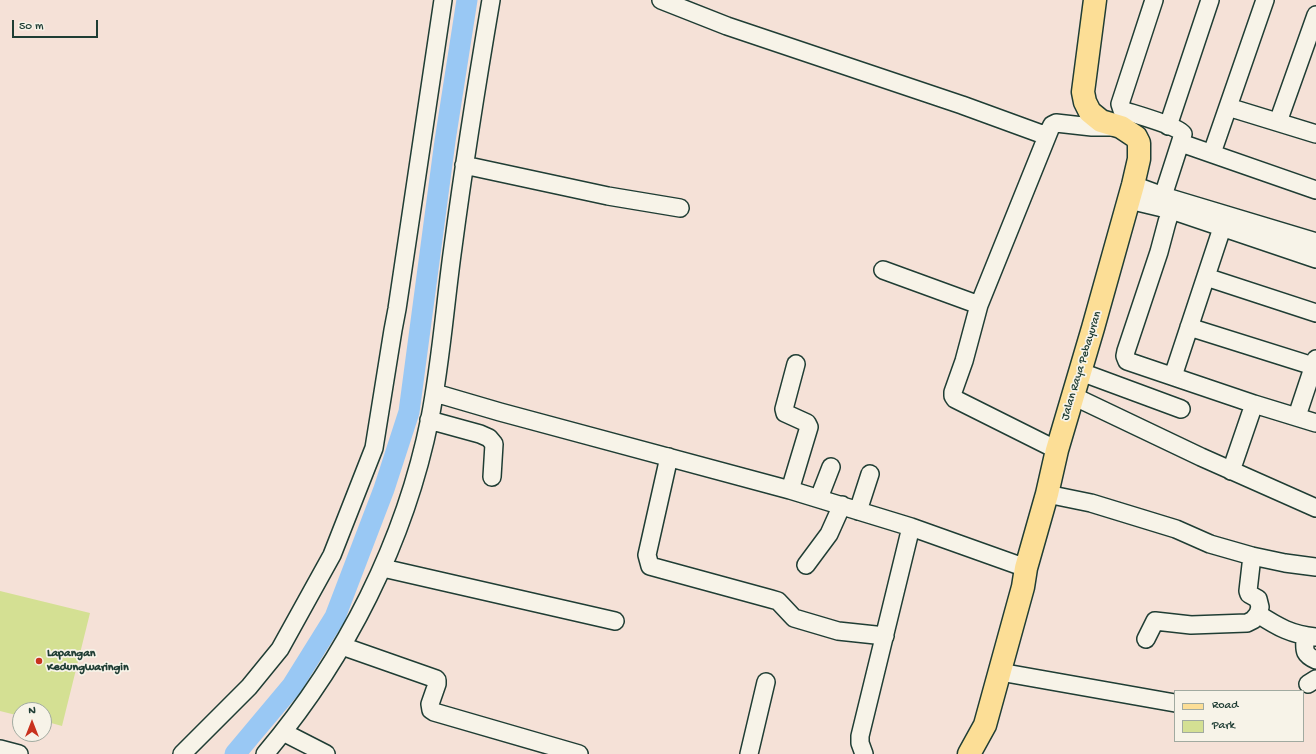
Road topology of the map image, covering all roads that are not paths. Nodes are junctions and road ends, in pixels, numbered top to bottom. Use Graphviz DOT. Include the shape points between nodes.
graph roads {
  1 [pos="443,0"];
  2 [pos="491,0"];
  3 [pos="660,0"];
  4 [pos="1096,0"];
  5 [pos="1154,0"];
  6 [pos="1210,0"];
  7 [pos="1265,0"];
  8 [pos="1316,15"];
  9 [pos="1228,107"];
  10 [pos="1278,122"];
  11 [pos="1168,126"];
  12 [pos="1121,127"];
  13 [pos="1316,134"];
  14 [pos="1047,136"];
  15 [pos="1181,143"];
  16 [pos="1212,153"];
  17 [pos="464,165"];
  18 [pos="1316,190"];
  19 [pos="1131,193"];
  20 [pos="1167,203"];
  21 [pos="680,208"];
  22 [pos="1222,220"];
  23 [pos="1316,242"];
  24 [pos="1316,259"];
  25 [pos="883,270"];
  26 [pos="1206,277"];
  27 [pos="979,305"];
  28 [pos="1316,313"];
  29 [pos="1189,327"];
  30 [pos="796,364"];
  31 [pos="1315,364"];
  32 [pos="1081,372"];
  33 [pos="1173,376"];
  34 [pos="435,393"];
  35 [pos="1073,396"];
  36 [pos="1254,404"];
  37 [pos="1181,409"];
  38 [pos="1297,416"];
  39 [pos="430,420"];
  40 [pos="1316,423"];
  41 [pos="1056,450"];
  42 [pos="669,457"];
  43 [pos="831,467"];
  44 [pos="1232,471"];
  45 [pos="870,474"];
  46 [pos="492,477"];
  47 [pos="790,490"];
  48 [pos="1047,494"];
  49 [pos="819,498"];
  50 [pos="842,505"];
  51 [pos="1316,508"];
  52 [pos="858,511"];
  53 [pos="911,527"];
  54 [pos="1252,556"];
  55 [pos="806,565"];
  56 [pos="1316,567"];
  57 [pos="383,568"];
  58 [pos="1026,568"];
  59 [pos="1258,614"];
  60 [pos="615,621"];
  61 [pos="885,636"];
  62 [pos="1310,637"];
  63 [pos="1146,639"];
  64 [pos="342,646"];
  65 [pos="1316,660"];
  66 [pos="1000,672"];
  67 [pos="766,682"];
  68 [pos="1174,703"];
  69 [pos="284,732"];
  70 [pos="0,749"];
  71 [pos="752,753"];
  72 [pos="19,754"];
  73 [pos="182,754"];
  74 [pos="264,754"];
  75 [pos="326,754"];
  76 [pos="579,754"];
  77 [pos="864,754"];
  78 [pos="969,754"];
  1 -- 73 [label="street" via="398,309 374,448 332,555 280,649 249,687"];
  2 -- 17 [label="street"];
  3 -- 14 [label="street" via="727,26"];
  4 -- 12 [label="main road, Jalan Raya Pebayuran" via="1083,92 1090,112 1101,121"];
  5 -- 11 [label="street" via="1120,104 1122,110"];
  6 -- 11 [label="street"];
  7 -- 9 [label="street"];
  8 -- 10 [label="street"];
  9 -- 10 [label="street"];
  9 -- 16 [label="street"];
  10 -- 13 [label="street"];
  11 -- 15 [label="street" via="1181,131"];
  12 -- 14 [label="street" via="1056,123 1052,125"];
  12 -- 19 [label="main road, Jalan Raya Pebayuran" via="1136,137 1139,143 1139,158"];
  14 -- 27 [label="street"];
  15 -- 16 [label="street"];
  15 -- 20 [label="street"];
  16 -- 18 [label="street"];
  17 -- 21 [label="street"];
  17 -- 34 [label="street"];
  19 -- 20 [label="street"];
  19 -- 32 [label="main road, Jalan Raya Pebayuran"];
  20 -- 22 [label="street"];
  20 -- 33 [label="street" via="1166,222 1159,252 1125,356 1127,361"];
  22 -- 23 [label="street"];
  22 -- 24 [label="street"];
  22 -- 26 [label="street"];
  25 -- 27 [label="street"];
  26 -- 28 [label="street"];
  26 -- 29 [label="street"];
  27 -- 41 [label="street" via="952,396"];
  29 -- 31 [label="street"];
  29 -- 33 [label="street"];
  30 -- 47 [label="street" via="784,409 785,414 807,422 809,428"];
  31 -- 38 [label="street"];
  32 -- 35 [label="main road, Jalan Raya Pebayuran"];
  32 -- 37 [label="street"];
  33 -- 36 [label="street"];
  34 -- 39 [label="street"];
  34 -- 42 [label="street"];
  35 -- 41 [label="main road, Jalan Raya Pebayuran"];
  35 -- 44 [label="street"];
  36 -- 38 [label="street"];
  36 -- 44 [label="street"];
  38 -- 40 [label="street"];
  39 -- 46 [label="street" via="489,438 494,444"];
  39 -- 57 [label="street" via="410,494"];
  41 -- 48 [label="main road, Jalan Raya Pebayuran"];
  42 -- 47 [label="street"];
  42 -- 61 [label="street" via="647,555 650,566 778,601 794,618 817,625 843,632"];
  43 -- 49 [label="street"];
  44 -- 51 [label="street"];
  45 -- 52 [label="street"];
  47 -- 49 [label="street"];
  48 -- 54 [label="street" via="1091,503 1176,528 1210,544"];
  48 -- 58 [label="main road, Jalan Raya Pebayuran"];
  49 -- 50 [label="street"];
  50 -- 52 [label="street"];
  50 -- 55 [label="street" via="829,534"];
  52 -- 53 [label="street"];
  53 -- 58 [label="street"];
  53 -- 61 [label="street"];
  54 -- 56 [label="street"];
  54 -- 59 [label="street" via="1248,591 1258,599"];
  57 -- 60 [label="street"];
  57 -- 64 [label="street"];
  58 -- 66 [label="main road, Jalan Raya Pebayuran"];
  59 -- 62 [label="street" via="1284,630"];
  59 -- 63 [label="street" via="1247,623 1191,625 1155,620"];
  61 -- 77 [label="street" via="860,736"];
  62 -- 65 [label="street" via="1306,654"];
  64 -- 69 [label="street"];
  64 -- 76 [label="street" via="436,679 437,684 430,704 434,712"];
  66 -- 68 [label="street"];
  66 -- 78 [label="main road, Jalan Raya Pebayuran" via="985,725"];
  67 -- 71 [label="street"];
  69 -- 74 [label="street"];
  69 -- 75 [label="street"];
  70 -- 72 [label="street"];
}
